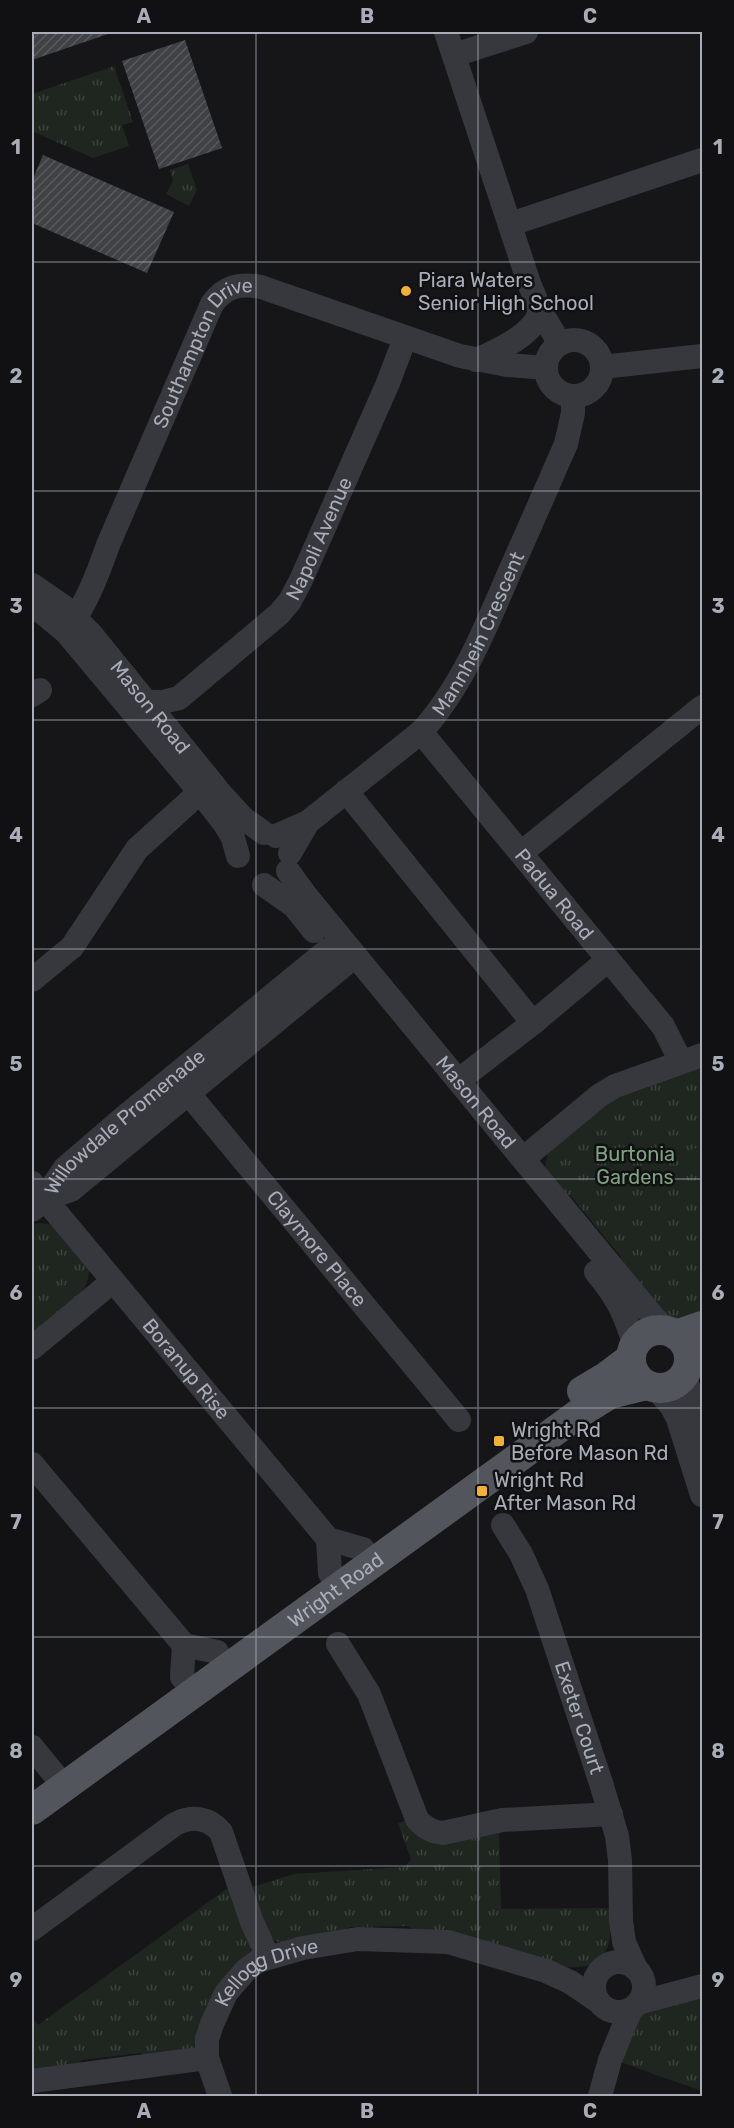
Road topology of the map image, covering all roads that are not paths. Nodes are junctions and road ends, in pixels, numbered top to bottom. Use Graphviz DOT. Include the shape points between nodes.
graph roads {
  1 [pos="446,32"];
  2 [pos="526,32"];
  3 [pos="454,55"];
  4 [pos="702,160"];
  5 [pos="511,224"];
  6 [pos="540,310"];
  7 [pos="405,338"];
  8 [pos="560,344"];
  9 [pos="702,356"];
  10 [pos="476,360"];
  11 [pos="602,367"];
  12 [pos="546,368"];
  13 [pos="573,396"];
  14 [pos="32,585"];
  15 [pos="32,604"];
  16 [pos="65,620"];
  17 [pos="179,698"];
  18 [pos="146,702"];
  19 [pos="702,707"];
  20 [pos="171,731"];
  21 [pos="421,732"];
  22 [pos="346,791"];
  23 [pos="200,792"];
  24 [pos="279,848"];
  25 [pos="521,853"];
  26 [pos="238,856"];
  27 [pos="264,885"];
  28 [pos="336,957"];
  29 [pos="608,960"];
  30 [pos="32,980"];
  31 [pos="533,1023"];
  32 [pos="692,1059"];
  33 [pos="459,1080"];
  34 [pos="181,1085"];
  35 [pos="524,1158"];
  36 [pos="39,1197"];
  37 [pos="113,1281"];
  38 [pos="682,1331"];
  39 [pos="32,1348"];
  40 [pos="633,1352"];
  41 [pos="692,1364"];
  42 [pos="651,1386"];
  43 [pos="459,1420"];
  44 [pos="702,1444"];
  45 [pos="32,1464"];
  46 [pos="39,1489"];
  47 [pos="702,1495"];
  48 [pos="503,1525"];
  49 [pos="327,1539"];
  50 [pos="363,1549"];
  51 [pos="330,1573"];
  52 [pos="338,1644"];
  53 [pos="184,1645"];
  54 [pos="217,1652"];
  55 [pos="182,1677"];
  56 [pos="32,1747"];
  57 [pos="49,1782"];
  58 [pos="32,1810"];
  59 [pos="611,1814"];
  60 [pos="621,1920"];
  61 [pos="32,1929"];
  62 [pos="268,1957"];
  63 [pos="603,1968"];
  64 [pos="546,1971"];
  65 [pos="638,1972"];
  66 [pos="699,1986"];
  67 [pos="599,2002"];
  68 [pos="635,2006"];
  69 [pos="207,2058"];
  70 [pos="610,2060"];
  71 [pos="32,2081"];
  72 [pos="220,2097"];
  73 [pos="600,2097"];
  1 -- 3 [label="street"];
  2 -- 3 [label="street"];
  3 -- 5 [label="street"];
  4 -- 5 [label="street"];
  5 -- 6 [label="street"];
  6 -- 8 [label="street"];
  6 -- 10 [label="street" via="533,327"];
  7 -- 10 [label="street, Southampton Drive"];
  7 -- 16 [label="street, Southampton Drive" via="261,287 240,285 224,291 212,304 108,545"];
  7 -- 17 [label="street, Napoli Avenue" via="290,601"];
  8 -- 11 [label="street" via="569,340 587,343 600,357"];
  8 -- 12 [label="street" via="552,350"];
  9 -- 11 [label="street"];
  10 -- 12 [label="street, Southampton Drive"];
  11 -- 13 [label="street" via="591,391"];
  12 -- 13 [label="street" via="557,390"];
  13 -- 21 [label="street, Mannhein Crescent" via="566,444 486,628 449,694"];
  14 -- 16 [label="street, Mason Road"];
  15 -- 16 [label="street, Mason Road"];
  16 -- 18 [label="street, Mason Road"];
  16 -- 23 [label="street, Mason Road"];
  17 -- 18 [label="street"];
  17 -- 20 [label="street"];
  18 -- 20 [label="street, Mason Road"];
  19 -- 25 [label="street"];
  20 -- 24 [label="street, Mason Road" via="244,819"];
  21 -- 22 [label="street, Mannhein Crescent"];
  21 -- 25 [label="street, Padua Road"];
  22 -- 24 [label="street, Mannhein Crescent"];
  22 -- 31 [label="street"];
  23 -- 26 [label="street, Mason Road" via="225,824"];
  23 -- 30 [label="street" via="137,849 76,942"];
  24 -- 26 [label="street" via="250,837"];
  24 -- 27 [label="street" via="278,881"];
  24 -- 33 [label="street, Mason Road" via="307,897"];
  25 -- 29 [label="street, Padua Road"];
  26 -- 27 [label="street" via="244,877"];
  27 -- 28 [label="street, Mason Road" via="294,906"];
  28 -- 34 [label="street, Willowdale Promenade"];
  28 -- 40 [label="street, Mason Road" via="614,1294 626,1318"];
  29 -- 31 [label="street"];
  29 -- 32 [label="street, Padua Road"];
  31 -- 33 [label="street"];
  32 -- 35 [label="street" via="607,1090"];
  33 -- 35 [label="street, Mason Road"];
  34 -- 36 [label="street, Willowdale Promenade" via="65,1168"];
  34 -- 43 [label="street, Claymore Place"];
  35 -- 38 [label="street, Mason Road" via="654,1318"];
  36 -- 37 [label="street, Boranup Rise"];
  37 -- 39 [label="street"];
  37 -- 49 [label="street, Boranup Rise"];
  38 -- 40 [label="main road" via="649,1332 640,1338"];
  38 -- 41 [label="main road"];
  40 -- 42 [label="main road" via="635,1373"];
  40 -- 50 [label="main road, Wright Road" via="607,1377 559,1406"];
  41 -- 42 [label="main road" via="672,1385"];
  41 -- 44 [label="street"];
  42 -- 47 [label="street" via="678,1419"];
  42 -- 57 [label="main road, Wright Road" via="610,1394 581,1412"];
  45 -- 46 [label="street"];
  46 -- 53 [label="street"];
  48 -- 59 [label="street, Exeter Court" via="537,1589"];
  49 -- 50 [label="street"];
  49 -- 51 [label="street"];
  50 -- 51 [label="main road, Wright Road"];
  51 -- 54 [label="main road, Wright Road"];
  52 -- 59 [label="street" via="369,1694 422,1825 443,1833 502,1820"];
  53 -- 54 [label="street"];
  53 -- 55 [label="street"];
  54 -- 55 [label="main road, Wright Road"];
  55 -- 57 [label="main road, Wright Road"];
  56 -- 57 [label="street"];
  57 -- 58 [label="main road, Wright Road"];
  59 -- 60 [label="street, Exeter Court" via="620,1860"];
  60 -- 63 [label="street, Exeter Court" via="616,1943"];
  60 -- 65 [label="street, Exeter Court" via="624,1942"];
  61 -- 62 [label="street" via="175,1824 198,1819 210,1822 221,1832"];
  62 -- 64 [label="street, Kellogg Drive" via="358,1940 448,1942"];
  62 -- 69 [label="street, Kellogg Drive" via="246,1970 226,1993 207,2039"];
  63 -- 64 [label="street, Kellogg Drive" via="579,1974"];
  63 -- 65 [label="street" via="615,1962"];
  63 -- 67 [label="street" via="594,1985"];
  64 -- 67 [label="street, Kellogg Drive"];
  65 -- 66 [label="street"];
  65 -- 68 [label="street" via="644,1989"];
  66 -- 68 [label="street"];
  67 -- 68 [label="street" via="618,2012"];
  67 -- 70 [label="street"];
  68 -- 70 [label="street"];
  69 -- 71 [label="street"];
  69 -- 72 [label="street"];
  70 -- 73 [label="street"];
}
